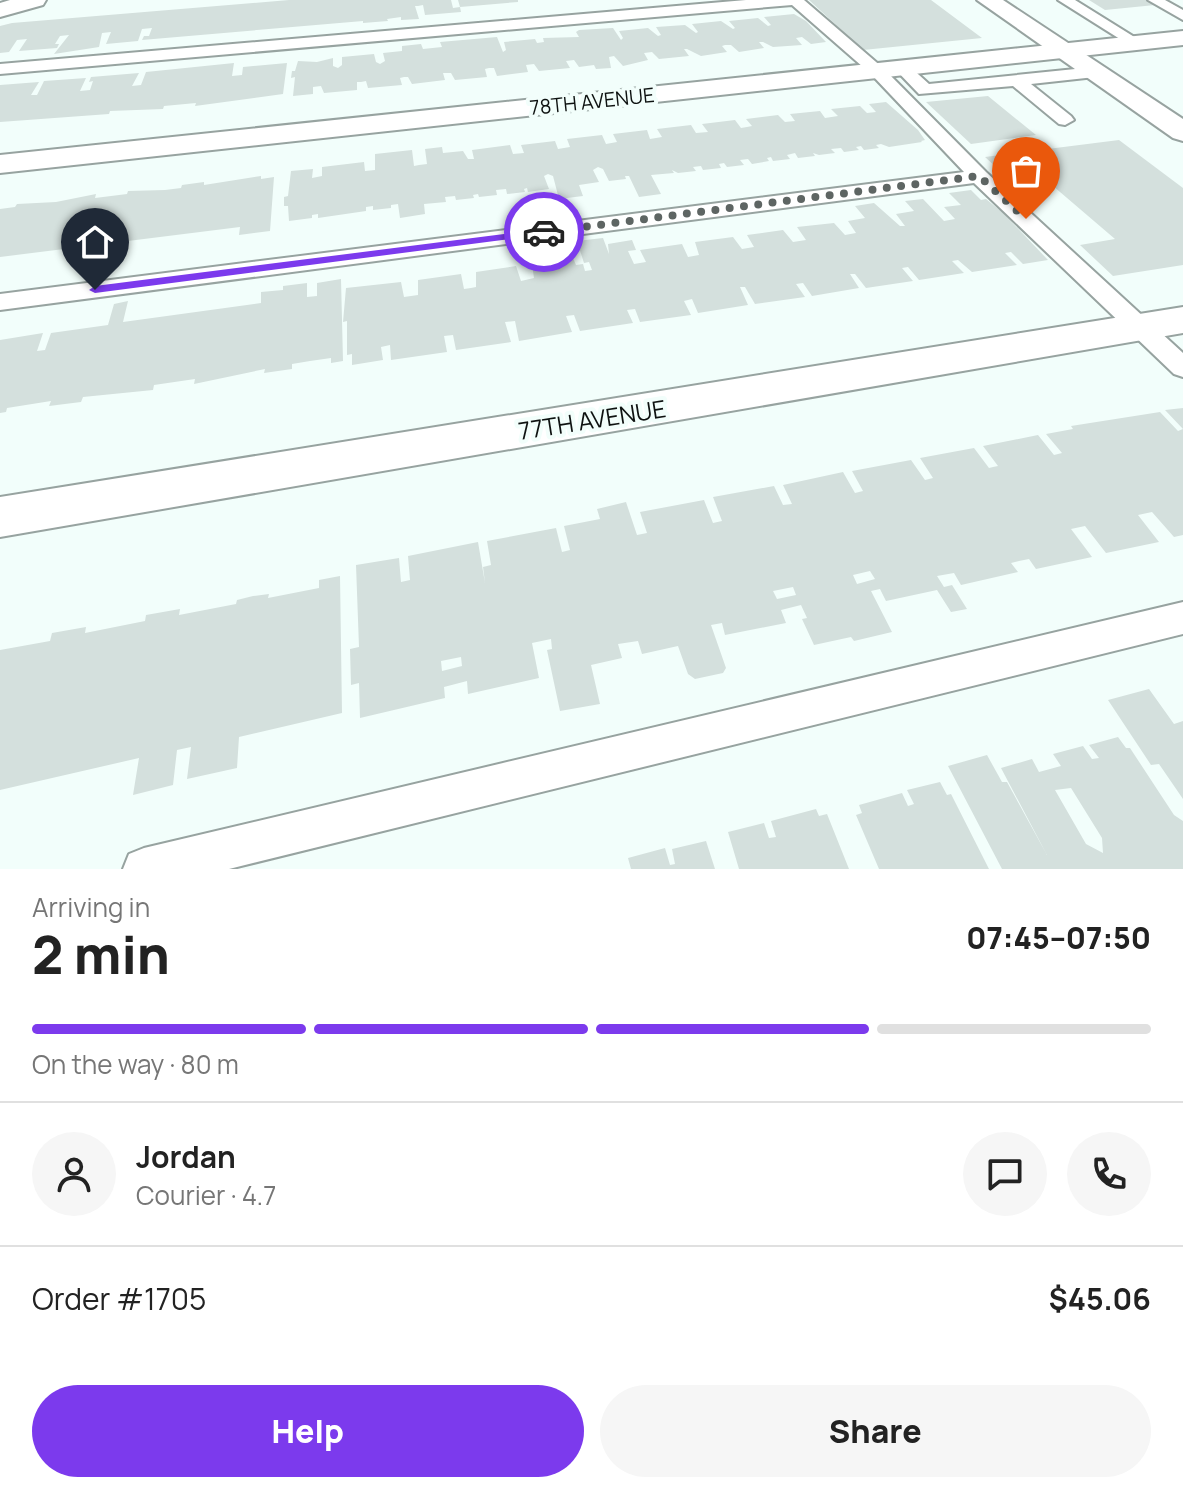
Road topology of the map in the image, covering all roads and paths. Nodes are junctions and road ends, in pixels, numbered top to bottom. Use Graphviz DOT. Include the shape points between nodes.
graph roads {
  1 [pos="35,0"];
  2 [pos="795,0"];
  3 [pos="988,0"];
  4 [pos="1065,0"];
  5 [pos="1155,0"];
  6 [pos="0,10"];
  7 [pos="1183,16"];
  8 [pos="1183,38"];
  9 [pos="1136,43"];
  10 [pos="1064,51"];
  11 [pos="0,69"];
  12 [pos="890,69"];
  13 [pos="1095,72"];
  14 [pos="1016,80"];
  15 [pos="1065,120"];
  16 [pos="1183,132"];
  17 [pos="0,164"];
  18 [pos="979,176"];
  19 [pos="0,302"];
  20 [pos="1183,320"];
  21 [pos="1141,328"];
  22 [pos="1183,368"];
  23 [pos="0,517"];
  24 [pos="1183,618"];
  25 [pos="144,869"];
  1 -- 6 [label="street"];
  2 -- 11 [label="lane"];
  2 -- 12 [label="lane"];
  3 -- 10 [label="street"];
  4 -- 9 [label="lane"];
  5 -- 7 [label="lane"];
  8 -- 9 [label="street, 78TH AVENUE"];
  9 -- 10 [label="street, 78TH AVENUE"];
  10 -- 12 [label="street, 78TH AVENUE"];
  10 -- 13 [label="street"];
  12 -- 14 [label="lane" via="925,90"];
  12 -- 17 [label="street, 78TH AVENUE"];
  12 -- 18 [label="lane"];
  13 -- 14 [label="lane"];
  13 -- 16 [label="street"];
  14 -- 15 [label="lane"];
  18 -- 19 [label="lane"];
  18 -- 21 [label="lane"];
  20 -- 21 [label="street, 77TH AVENUE"];
  21 -- 22 [label="lane"];
  21 -- 23 [label="street, 77TH AVENUE"];
  24 -- 25 [label="lane"];
}
